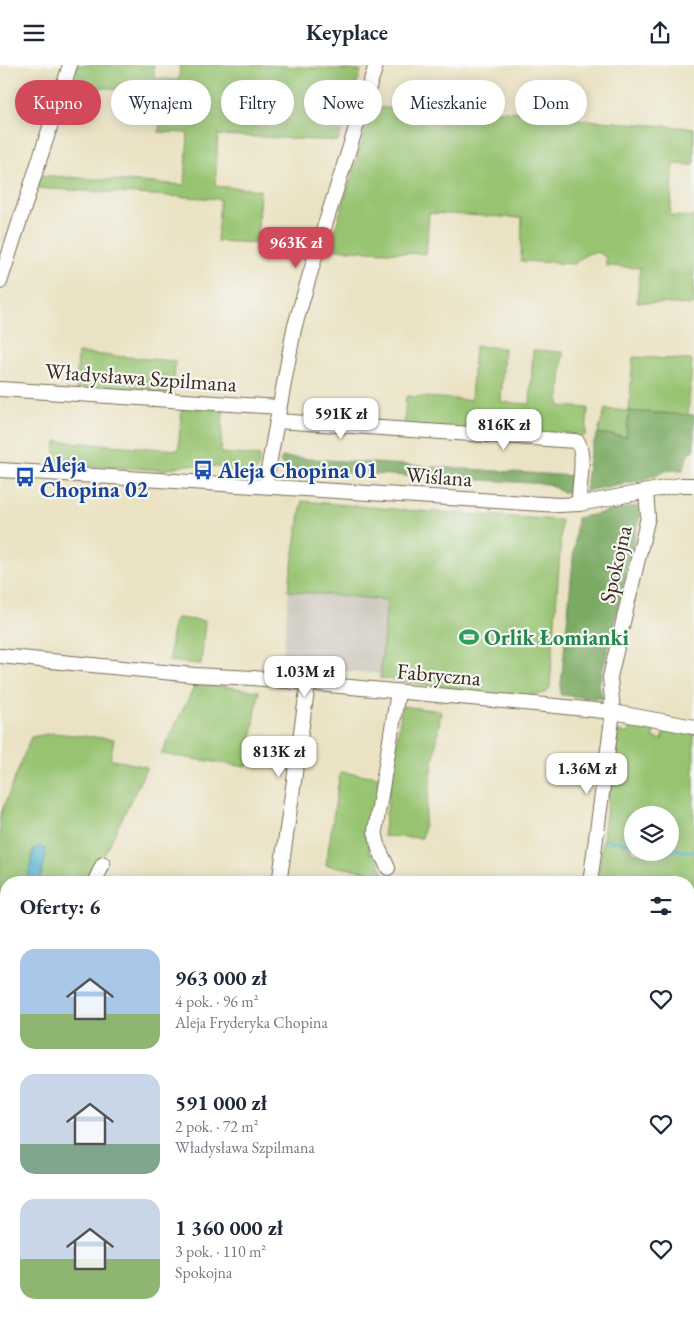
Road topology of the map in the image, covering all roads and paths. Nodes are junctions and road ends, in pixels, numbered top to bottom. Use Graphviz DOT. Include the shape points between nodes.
graph roads {
  1 [pos="70,65"];
  2 [pos="376,65"];
  3 [pos="0,282"];
  4 [pos="0,389"];
  5 [pos="278,414"];
  6 [pos="0,470"];
  7 [pos="694,485"];
  8 [pos="265,486"];
  9 [pos="646,492"];
  10 [pos="579,504"];
  11 [pos="0,656"];
  12 [pos="308,684"];
  13 [pos="398,692"];
  14 [pos="613,712"];
  15 [pos="694,727"];
  16 [pos="103,864"];
  17 [pos="388,868"];
  18 [pos="97,876"];
  19 [pos="280,876"];
  20 [pos="591,876"];
  1 -- 3 [label="street"];
  2 -- 5 [label="street" via="294,329"];
  4 -- 5 [label="street, Władysława Szpilmana"];
  5 -- 8 [label="street"];
  5 -- 10 [label="street, Władysława Szpilmana" via="575,441 582,455"];
  6 -- 8 [label="street, Wiślana"];
  7 -- 9 [label="street, Wiślana"];
  8 -- 10 [label="street, Wiślana"];
  9 -- 10 [label="street, Wiślana"];
  9 -- 14 [label="street, Spokojna" via="648,517 610,677"];
  11 -- 12 [label="street, Fabryczna"];
  12 -- 13 [label="street, Fabryczna"];
  12 -- 19 [label="street"];
  13 -- 14 [label="street, Fabryczna"];
  13 -- 17 [label="street" via="375,831"];
  14 -- 15 [label="street, Fabryczna"];
  14 -- 20 [label="street, Spokojna"];
  16 -- 18 [label="street"];
}
